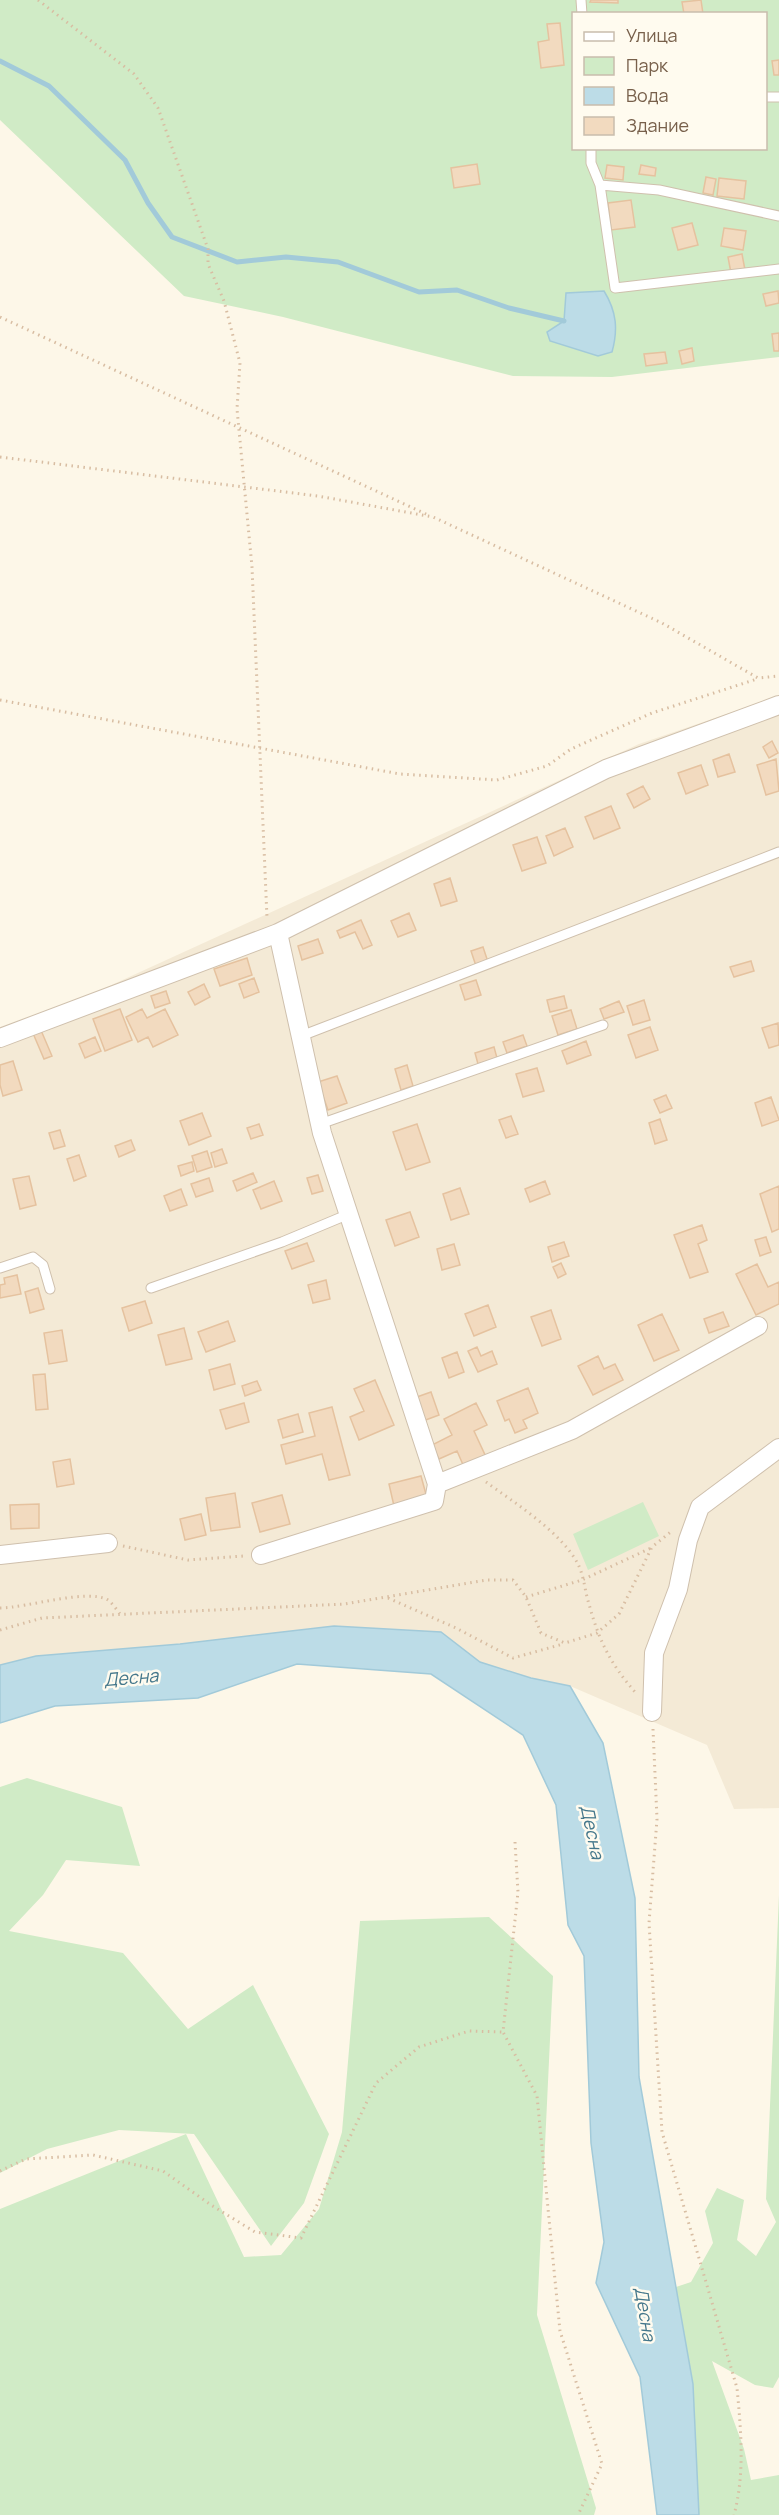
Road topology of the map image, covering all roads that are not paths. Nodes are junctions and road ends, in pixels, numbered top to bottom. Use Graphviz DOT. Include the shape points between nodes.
graph roads {
  1 [pos="591,150"];
  2 [pos="600,185"];
  3 [pos="779,216"];
  4 [pos="779,269"];
  5 [pos="779,705"];
  6 [pos="779,852"];
  7 [pos="278,933"];
  8 [pos="603,1025"];
  9 [pos="301,1036"];
  10 [pos="0,1038"];
  11 [pos="320,1124"];
  12 [pos="349,1214"];
  13 [pos="0,1268"];
  14 [pos="152,1288"];
  15 [pos="50,1289"];
  16 [pos="758,1326"];
  17 [pos="779,1448"];
  18 [pos="437,1484"];
  19 [pos="108,1543"];
  20 [pos="0,1555"];
  21 [pos="261,1555"];
  22 [pos="652,1712"];
  1 -- 2 [label="lane" via="591,163"];
  2 -- 3 [label="lane" via="659,190"];
  2 -- 4 [label="lane" via="615,288"];
  5 -- 7 [label="street" via="606,769"];
  6 -- 9 [label="lane"];
  7 -- 9 [label="street"];
  7 -- 10 [label="street"];
  8 -- 11 [label="lane"];
  9 -- 11 [label="street"];
  11 -- 12 [label="street"];
  12 -- 14 [label="lane"];
  12 -- 18 [label="street"];
  13 -- 15 [label="lane" via="33,1257 43,1264"];
  16 -- 18 [label="street" via="572,1430"];
  17 -- 22 [label="street" via="700,1507 688,1540 678,1589 654,1653"];
  18 -- 21 [label="street" via="434,1501"];
  19 -- 20 [label="street"];
}
